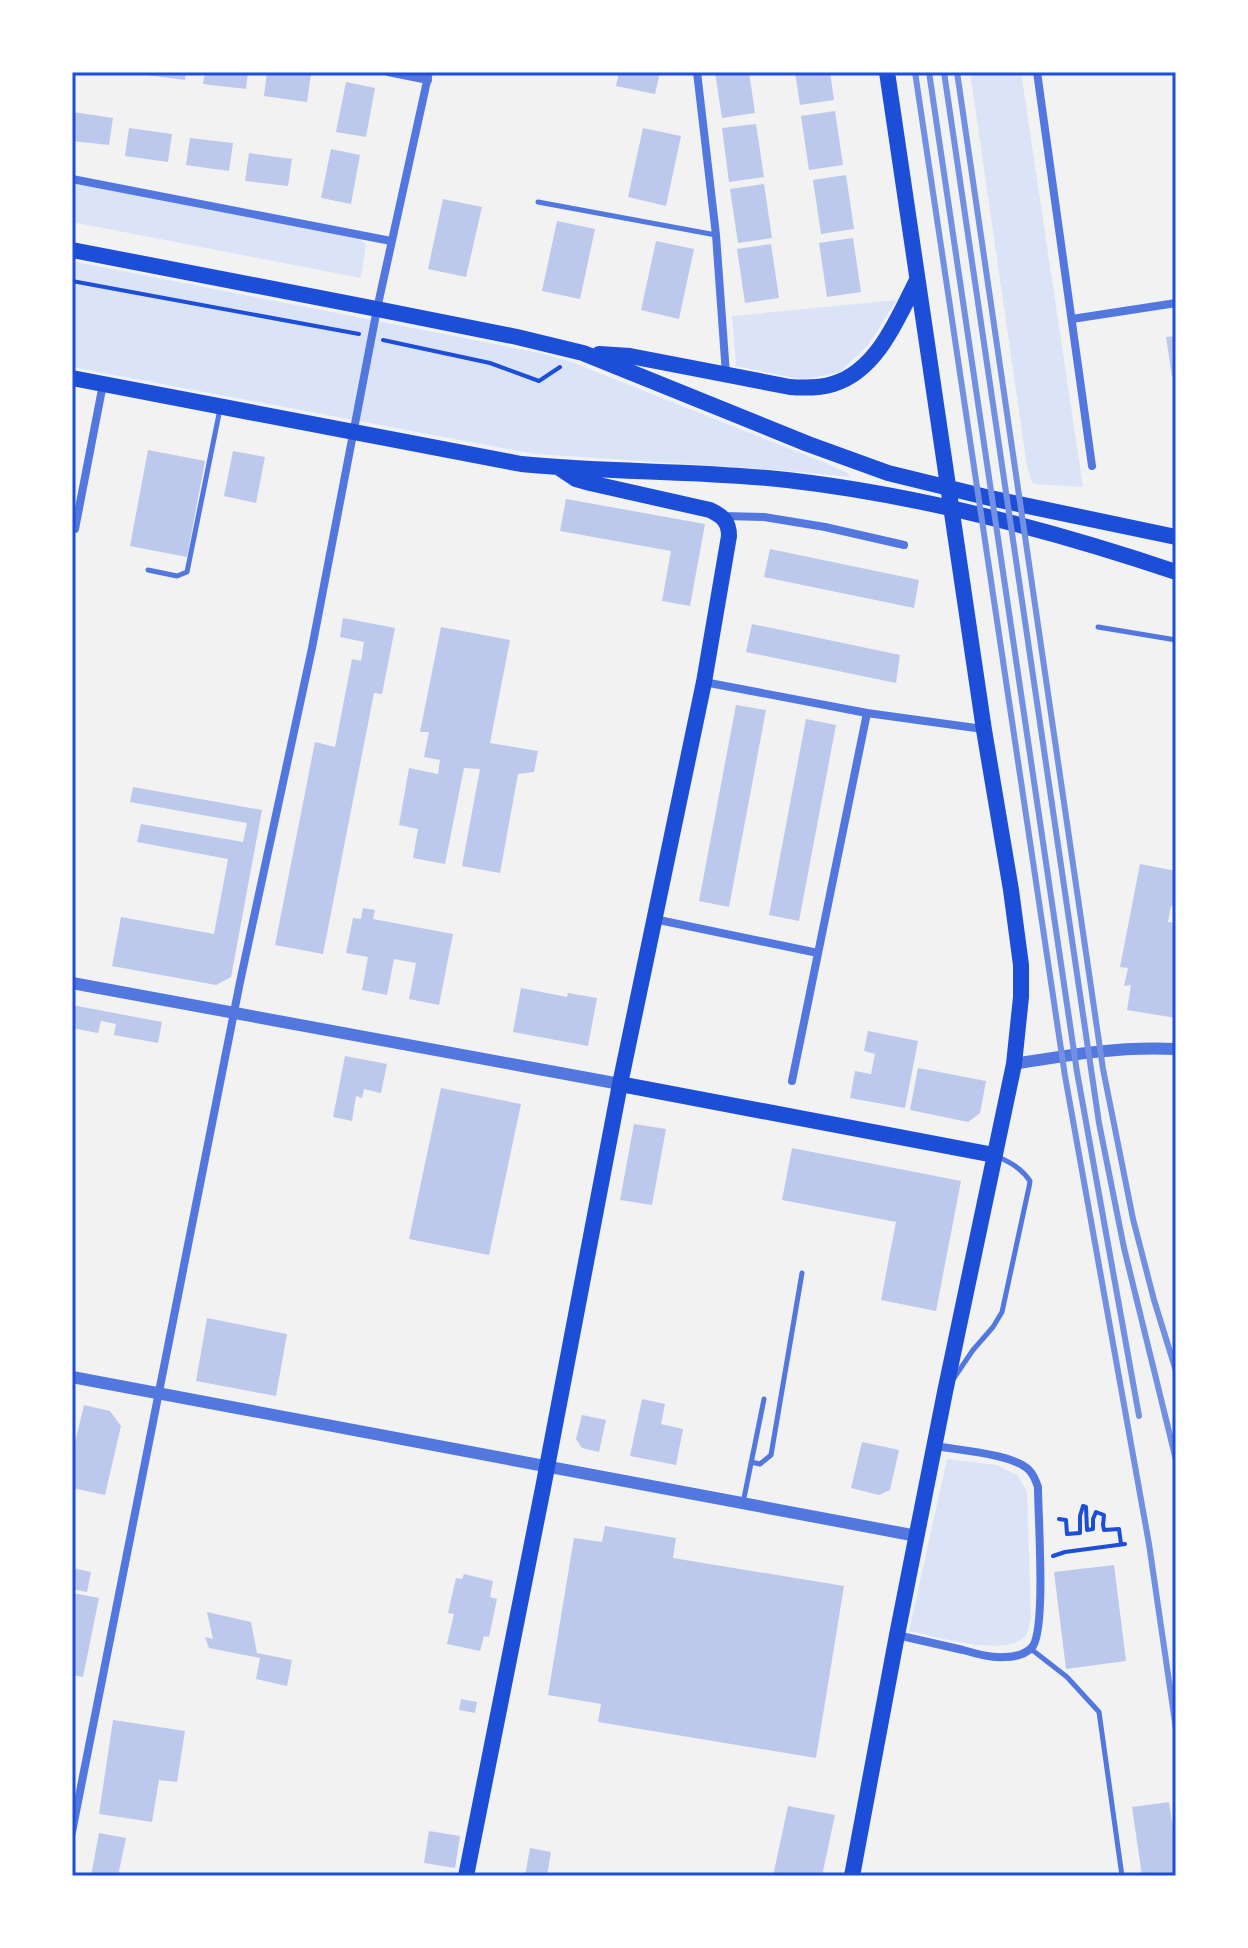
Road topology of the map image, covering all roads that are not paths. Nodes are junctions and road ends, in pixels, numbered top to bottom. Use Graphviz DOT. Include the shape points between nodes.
graph roads {
  1 [pos="388,72"];
  2 [pos="697,72"];
  3 [pos="887,72"];
  4 [pos="1037,72"];
  5 [pos="428,76"];
  6 [pos="72,179"];
  7 [pos="538,202"];
  8 [pos="716,235"];
  9 [pos="391,241"];
  10 [pos="72,250"];
  11 [pos="917,280"];
  12 [pos="1176,303"];
  13 [pos="377,309"];
  14 [pos="1072,319"];
  15 [pos="583,353"];
  16 [pos="726,374"];
  17 [pos="72,378"];
  18 [pos="103,384"];
  19 [pos="220,407"];
  20 [pos="353,432"];
  21 [pos="1092,466"];
  22 [pos="558,467"];
  23 [pos="722,516"];
  24 [pos="75,529"];
  25 [pos="1176,537"];
  26 [pos="904,545"];
  27 [pos="148,570"];
  28 [pos="1176,572"];
  29 [pos="1098,627"];
  30 [pos="1176,640"];
  31 [pos="704,682"];
  32 [pos="867,713"];
  33 [pos="984,730"];
  34 [pos="654,919"];
  35 [pos="818,953"];
  36 [pos="72,983"];
  37 [pos="234,1012"];
  38 [pos="1176,1049"];
  39 [pos="1014,1064"];
  40 [pos="792,1081"];
  41 [pos="620,1084"];
  42 [pos="994,1155"];
  43 [pos="802,1273"];
  44 [pos="72,1377"];
  45 [pos="945,1392"];
  46 [pos="159,1394"];
  47 [pos="764,1399"];
  48 [pos="935,1446"];
  49 [pos="751,1462"];
  50 [pos="547,1466"];
  51 [pos="743,1503"];
  52 [pos="917,1536"];
  53 [pos="897,1635"];
  54 [pos="1031,1649"];
  55 [pos="72,1832"];
  56 [pos="466,1876"];
  57 [pos="852,1876"];
  58 [pos="1122,1876"];
  1 -- 5 [label="street"];
  2 -- 8 [label="street"];
  3 -- 11 [label="main road"];
  4 -- 14 [label="street"];
  5 -- 9 [label="street"];
  6 -- 9 [label="street"];
  7 -- 8 [label="lane"];
  8 -- 16 [label="street"];
  9 -- 13 [label="street"];
  10 -- 13 [label="main road"];
  11 -- 16 [label="main road" via="880,347 846,379 805,388"];
  11 -- 33 [label="main road"];
  12 -- 14 [label="street"];
  13 -- 15 [label="main road"];
  13 -- 20 [label="street"];
  14 -- 21 [label="street"];
  15 -- 16 [label="main road"];
  15 -- 25 [label="main road" via="888,473"];
  17 -- 18 [label="main road"];
  18 -- 19 [label="main road"];
  18 -- 24 [label="street"];
  19 -- 20 [label="main road"];
  19 -- 27 [label="lane" via="187,572 177,576"];
  20 -- 22 [label="main road"];
  20 -- 37 [label="street"];
  22 -- 23 [label="main road" via="576,479"];
  22 -- 28 [label="main road" via="734,476 864,491 1055,534"];
  23 -- 26 [label="street" via="764,517"];
  23 -- 31 [label="main road" via="729,541"];
  29 -- 30 [label="lane"];
  31 -- 32 [label="street"];
  31 -- 34 [label="main road"];
  32 -- 33 [label="street"];
  32 -- 35 [label="street"];
  33 -- 39 [label="main road" via="1021,965"];
  34 -- 35 [label="street"];
  34 -- 41 [label="main road"];
  35 -- 40 [label="street"];
  36 -- 37 [label="street"];
  37 -- 41 [label="street"];
  37 -- 46 [label="street"];
  38 -- 39 [label="street" via="1113,1050"];
  39 -- 42 [label="main road"];
  41 -- 42 [label="main road"];
  41 -- 50 [label="main road"];
  42 -- 45 [label="main road"];
  42 -- 45 [label="lane" via="1012,1163 1030,1181 1026,1201 1002,1312"];
  43 -- 49 [label="lane" via="771,1455 760,1464"];
  44 -- 46 [label="street"];
  45 -- 48 [label="main road"];
  46 -- 50 [label="street"];
  46 -- 55 [label="street"];
  47 -- 49 [label="lane"];
  48 -- 52 [label="main road"];
  48 -- 54 [label="street" via="1012,1460 1035,1478 1039,1619"];
  49 -- 51 [label="lane"];
  50 -- 51 [label="street"];
  50 -- 56 [label="main road"];
  51 -- 52 [label="street"];
  52 -- 53 [label="main road"];
  53 -- 54 [label="street" via="996,1657"];
  53 -- 57 [label="main road"];
  54 -- 58 [label="lane" via="1099,1712"];
}
